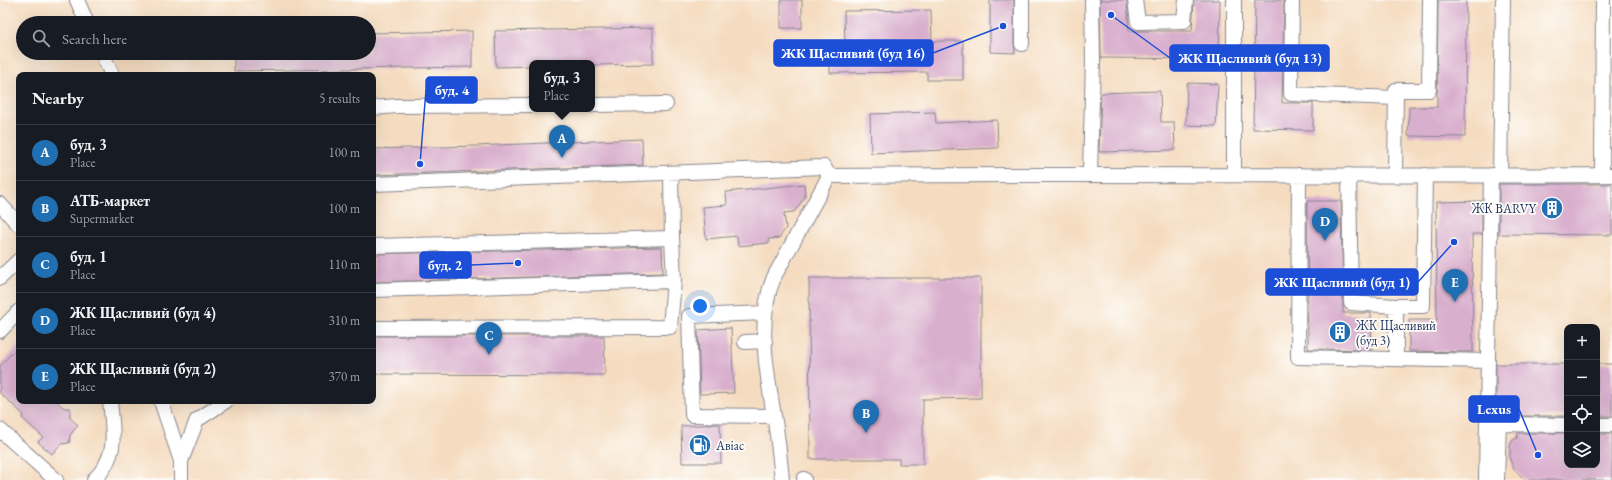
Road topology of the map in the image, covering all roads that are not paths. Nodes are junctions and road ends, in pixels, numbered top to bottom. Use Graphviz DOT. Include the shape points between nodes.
graph roads {
  1 [pos="77,0"];
  2 [pos="1022,0"];
  3 [pos="1092,0"];
  4 [pos="1135,0"];
  5 [pos="1186,0"];
  6 [pos="1234,0"];
  7 [pos="1292,0"];
  8 [pos="1430,0"];
  9 [pos="1503,0"];
  10 [pos="1606,2"];
  11 [pos="85,16"];
  12 [pos="1022,44"];
  13 [pos="105,60"];
  14 [pos="1607,71"];
  15 [pos="111,72"];
  16 [pos="1607,93"];
  17 [pos="1396,98"];
  18 [pos="666,104"];
  19 [pos="529,105"];
  20 [pos="595,105"];
  21 [pos="376,108"];
  22 [pos="671,173"];
  23 [pos="1090,174"];
  24 [pos="1234,174"];
  25 [pos="1299,175"];
  26 [pos="1349,175"];
  27 [pos="1394,175"];
  28 [pos="1425,175"];
  29 [pos="1495,175"];
  30 [pos="1607,175"];
  31 [pos="829,176"];
  32 [pos="376,184"];
  33 [pos="0,204"];
  34 [pos="16,221"];
  35 [pos="672,238"];
  36 [pos="376,246"];
  37 [pos="16,263"];
  38 [pos="0,278"];
  39 [pos="674,280"];
  40 [pos="376,290"];
  41 [pos="1396,306"];
  42 [pos="765,313"];
  43 [pos="16,314"];
  44 [pos="376,328"];
  45 [pos="0,331"];
  46 [pos="765,341"];
  47 [pos="745,342"];
  48 [pos="1396,359"];
  49 [pos="1488,361"];
  50 [pos="110,404"];
  51 [pos="162,404"];
  52 [pos="221,404"];
  53 [pos="774,416"];
  54 [pos="1564,425"];
  55 [pos="1600,425"];
  56 [pos="1612,425"];
  57 [pos="0,430"];
  58 [pos="181,461"];
  59 [pos="56,480"];
  60 [pos="94,480"];
  61 [pos="181,480"];
  62 [pos="782,480"];
  63 [pos="1486,480"];
  64 [pos="1497,480"];
  1 -- 11 [label="street"];
  2 -- 12 [label="street"];
  3 -- 23 [label="street"];
  4 -- 5 [label="street" via="1138,22 1184,20"];
  6 -- 24 [label="street"];
  7 -- 17 [label="street" via="1291,94"];
  8 -- 17 [label="street" via="1429,90 1396,90"];
  9 -- 29 [label="street"];
  10 -- 14 [label="street"];
  13 -- 15 [label="street"];
  14 -- 16 [label="street"];
  16 -- 30 [label="street"];
  17 -- 27 [label="street"];
  18 -- 20 [label="street"];
  19 -- 21 [label="street"];
  22 -- 31 [label="street" via="824,167"];
  22 -- 32 [label="street"];
  22 -- 35 [label="street"];
  23 -- 24 [label="street"];
  23 -- 31 [label="street"];
  24 -- 25 [label="street"];
  25 -- 26 [label="street"];
  25 -- 48 [label="street" via="1298,357"];
  26 -- 27 [label="street"];
  26 -- 41 [label="street" via="1351,303"];
  27 -- 28 [label="street"];
  28 -- 29 [label="street"];
  28 -- 41 [label="street" via="1423,306"];
  29 -- 30 [label="street"];
  29 -- 49 [label="street"];
  31 -- 42 [label="street" via="774,277 769,288"];
  33 -- 34 [label="street"];
  35 -- 36 [label="street"];
  35 -- 39 [label="street"];
  37 -- 38 [label="street"];
  39 -- 40 [label="street"];
  39 -- 44 [label="street" via="670,327"];
  41 -- 48 [label="street"];
  42 -- 46 [label="street"];
  42 -- 53 [label="street" via="689,316 692,415"];
  43 -- 45 [label="street"];
  46 -- 47 [label="street"];
  46 -- 53 [label="street"];
  48 -- 49 [label="street"];
  49 -- 63 [label="street"];
  50 -- 60 [label="street" via="113,446 109,461"];
  51 -- 58 [label="street"];
  52 -- 58 [label="street" via="197,420"];
  53 -- 62 [label="street"];
  54 -- 64 [label="street" via="1499,424"];
  55 -- 56 [label="street"];
  57 -- 59 [label="street"];
  58 -- 61 [label="street"];
}
